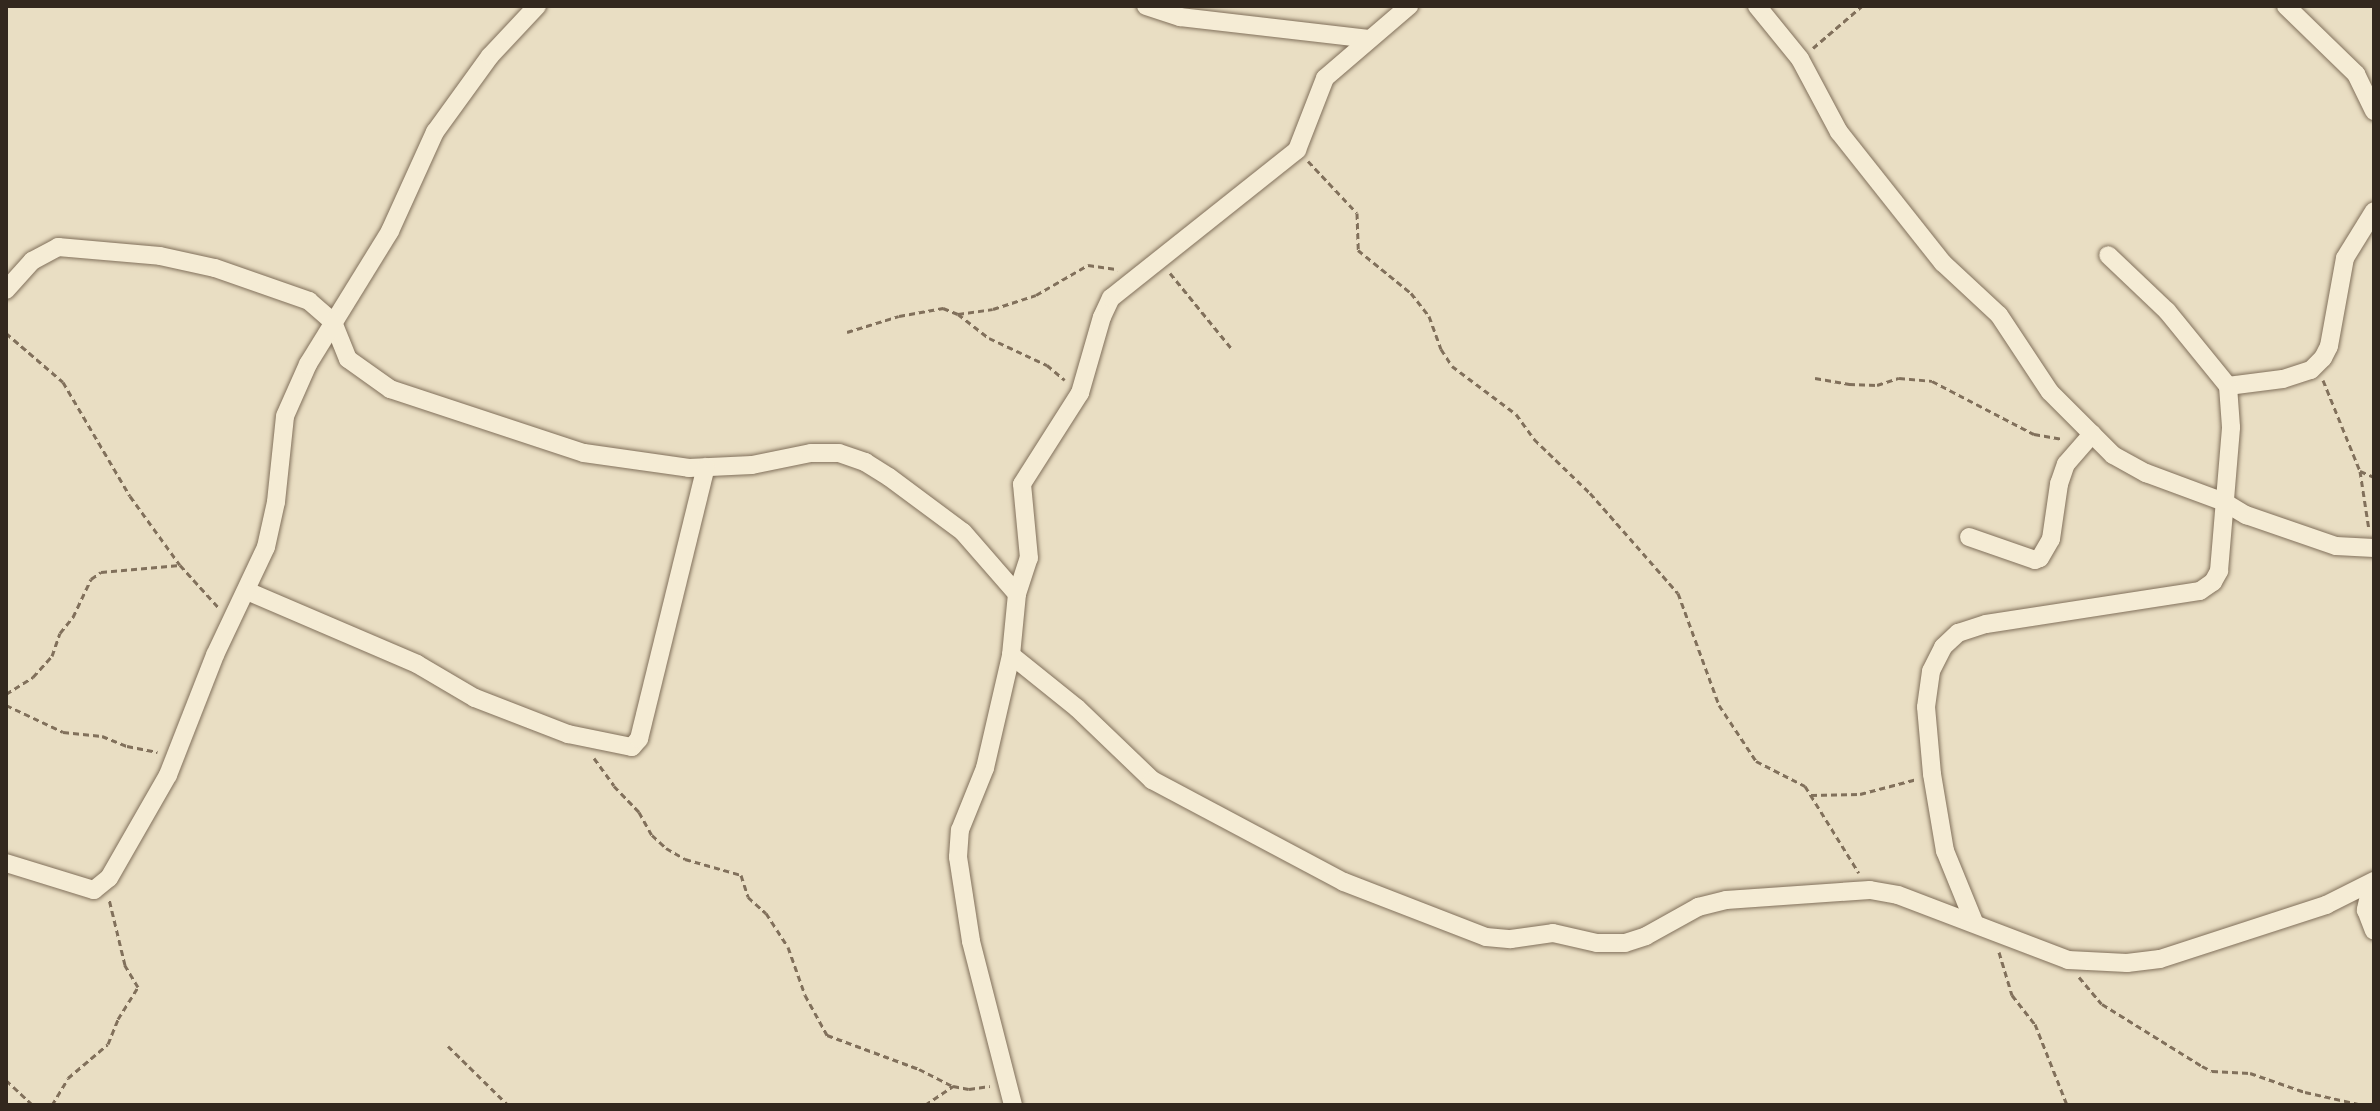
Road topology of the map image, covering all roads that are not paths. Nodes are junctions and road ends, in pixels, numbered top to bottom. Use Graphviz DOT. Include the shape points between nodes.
graph roads {
  1 [pos="537,6"];
  2 [pos="1146,6"];
  3 [pos="1409,6"];
  4 [pos="1757,6"];
  5 [pos="2286,6"];
  6 [pos="1369,39"];
  7 [pos="2374,111"];
  8 [pos="2374,211"];
  9 [pos="2108,255"];
  10 [pos="6,290"];
  11 [pos="333,322"];
  12 [pos="2228,386"];
  13 [pos="2087,439"];
  14 [pos="706,467"];
  15 [pos="2224,502"];
  16 [pos="1969,537"];
  17 [pos="2373,548"];
  18 [pos="247,591"];
  19 [pos="1017,594"];
  20 [pos="1011,655"];
  21 [pos="6,863"];
  22 [pos="2373,882"];
  23 [pos="1974,922"];
  24 [pos="2374,931"];
  25 [pos="1013,1105"];
  1 -- 11 [label="street" via="490,56 442,121 390,231"];
  2 -- 6 [label="street" via="1180,17"];
  3 -- 6 [label="street"];
  4 -- 13 [label="street" via="1800,59 1839,132 1943,263 1999,315"];
  5 -- 7 [label="street" via="2356,74"];
  6 -- 19 [label="street" via="1325,78 1297,150 1111,298 1080,393 1022,484 1029,558"];
  8 -- 12 [label="street" via="2345,258 2329,346 2311,370"];
  9 -- 12 [label="street" via="2167,311"];
  10 -- 11 [label="street" via="43,253 68,246 215,268 309,301"];
  11 -- 14 [label="street" via="348,359 404,395 584,453 668,467"];
  11 -- 18 [label="street" via="285,416 276,502 266,547"];
  12 -- 15 [label="street" via="2231,427"];
  13 -- 15 [label="street" via="2146,473"];
  13 -- 16 [label="street" via="2062,474 2051,539 2040,558"];
  14 -- 18 [label="street" via="639,739 632,747 568,734 475,698 417,664"];
  14 -- 19 [label="street" via="752,465 820,452 854,457 963,532"];
  15 -- 17 [label="street" via="2246,515 2336,546"];
  15 -- 23 [label="street" via="2219,571 2200,591 1986,624 1958,633 1943,647 1931,671 1926,707 1932,774 1945,851"];
  18 -- 21 [label="street" via="215,655 176,759 104,884 94,890 75,886"];
  19 -- 20 [label="street"];
  20 -- 23 [label="street" via="1077,708 1152,780 1344,882 1486,937 1553,933 1625,943 1698,907 1726,900 1870,890"];
  20 -- 25 [label="street" via="985,768 960,830 958,857 971,941"];
  22 -- 23 [label="street" via="2326,905 2160,959 2127,963 2068,960"];
  22 -- 24 [label="street" via="2366,910"];
}
